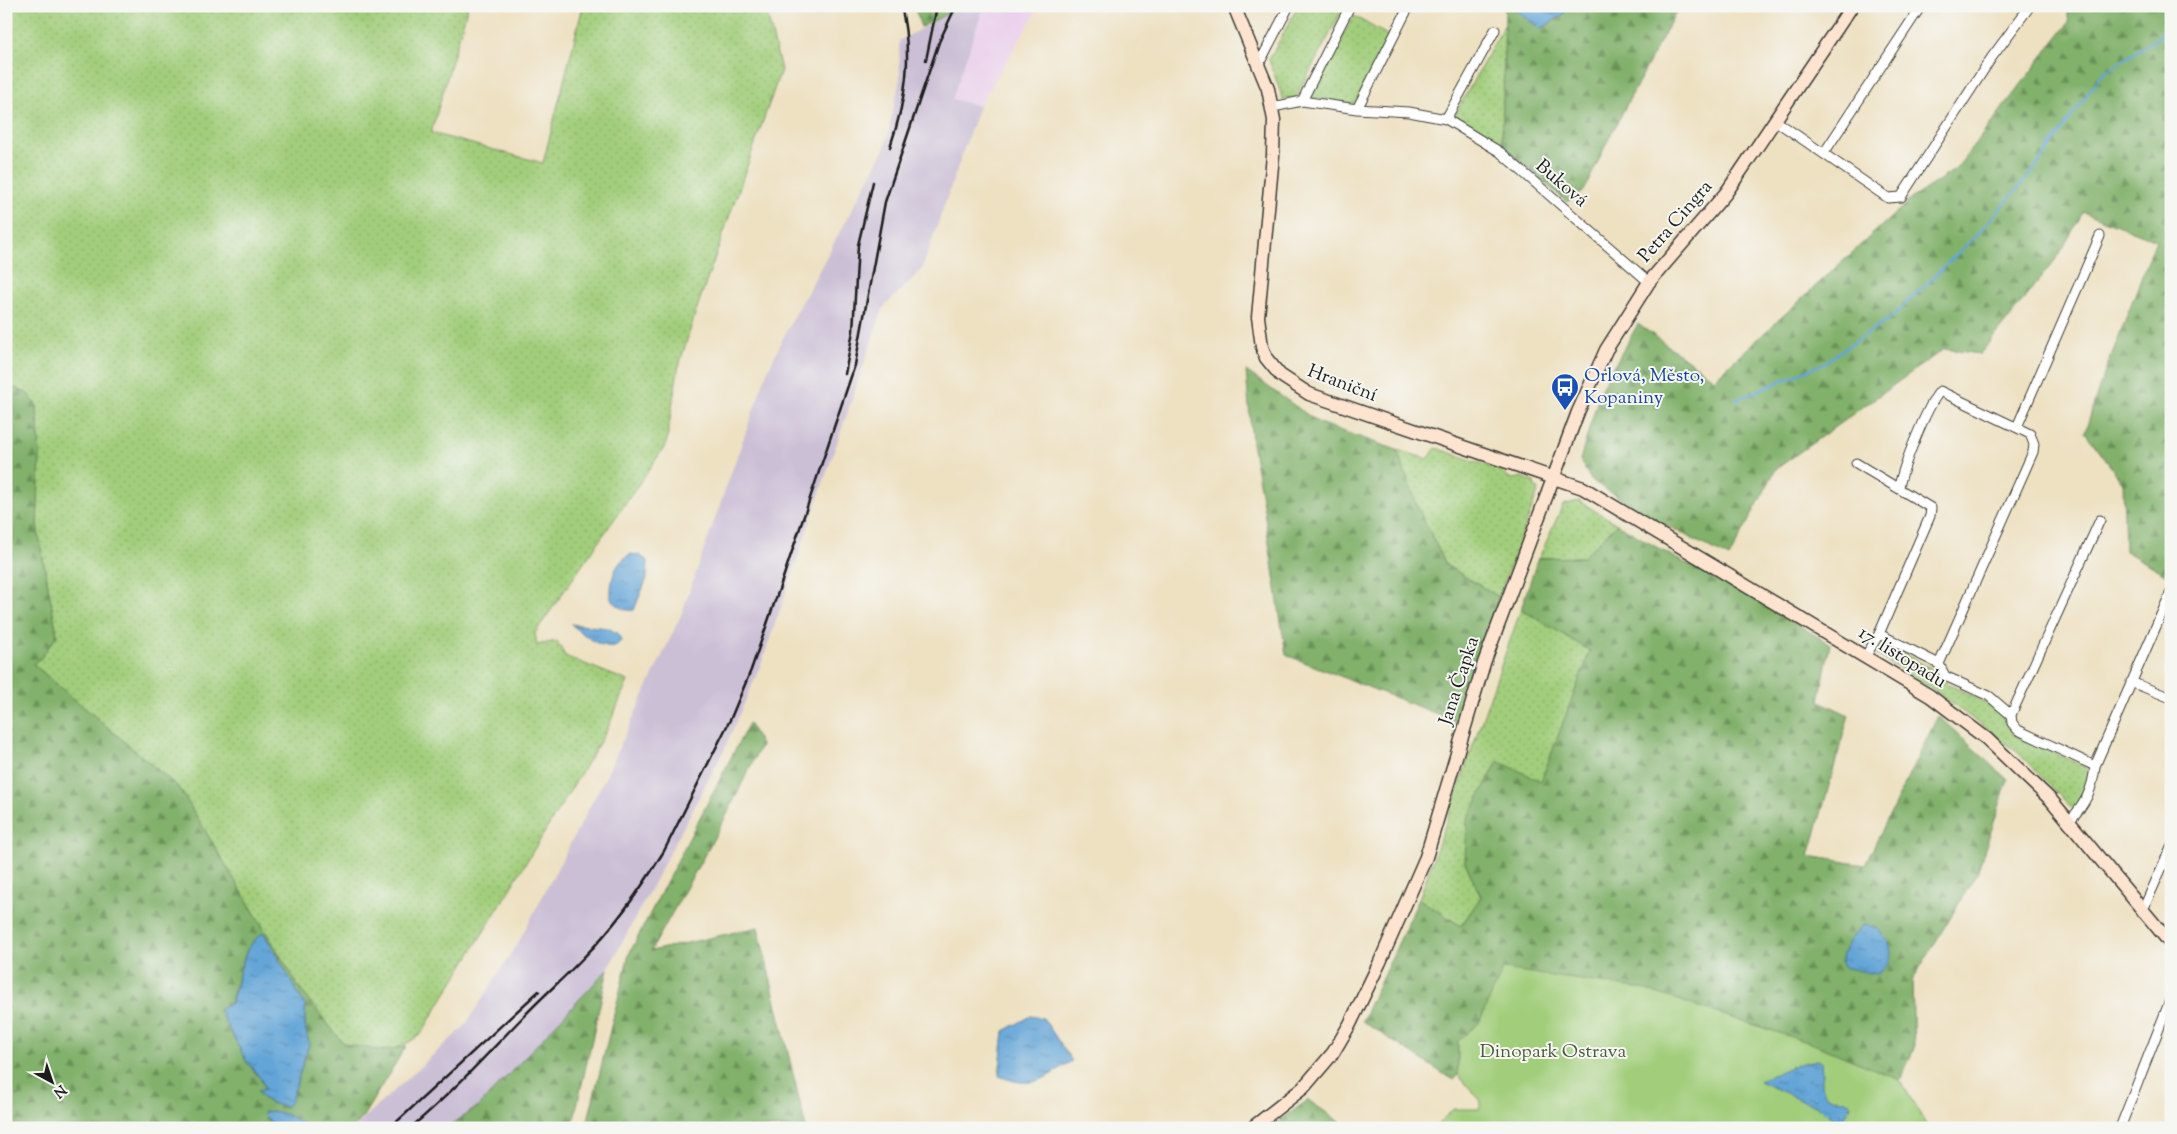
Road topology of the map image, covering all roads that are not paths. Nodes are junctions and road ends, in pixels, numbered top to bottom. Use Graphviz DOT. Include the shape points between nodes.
graph roads {
  1 [pos="1234,6"];
  2 [pos="1289,6"];
  3 [pos="1350,6"];
  4 [pos="1409,6"];
  5 [pos="1852,6"];
  6 [pos="1922,6"];
  7 [pos="2030,6"];
  8 [pos="1495,30"];
  9 [pos="1259,64"];
  10 [pos="1302,101"];
  11 [pos="1273,107"];
  12 [pos="1357,109"];
  13 [pos="1446,120"];
  14 [pos="1776,121"];
  15 [pos="1824,153"];
  16 [pos="2100,236"];
  17 [pos="1649,282"];
  18 [pos="2017,426"];
  19 [pos="1856,464"];
  20 [pos="1554,476"];
  21 [pos="1899,487"];
  22 [pos="2100,520"];
  23 [pos="2171,592"];
  24 [pos="1879,634"];
  25 [pos="1865,657"];
  26 [pos="1939,664"];
  27 [pos="2131,682"];
  28 [pos="2171,698"];
  29 [pos="2011,715"];
  30 [pos="2095,766"];
  31 [pos="2069,821"];
  32 [pos="2171,847"];
  33 [pos="2142,912"];
  34 [pos="2171,944"];
  35 [pos="2171,998"];
  36 [pos="1252,1128"];
  37 [pos="2120,1128"];
  1 -- 9 [label="main road, Hraniční"];
  2 -- 9 [label="street"];
  3 -- 10 [label="street"];
  4 -- 12 [label="street"];
  5 -- 14 [label="main road, Petra Cingra"];
  6 -- 15 [label="street"];
  7 -- 15 [label="street" via="1992,57 1901,197 1888,198"];
  8 -- 13 [label="street"];
  9 -- 11 [label="main road, Hraniční"];
  10 -- 11 [label="street, Buková"];
  10 -- 12 [label="street, Buková"];
  11 -- 20 [label="main road, Hraniční" via="1273,155 1258,318 1262,347 1273,367 1309,394"];
  12 -- 13 [label="street, Buková" via="1409,112"];
  13 -- 17 [label="street, Buková" via="1500,152"];
  14 -- 15 [label="street"];
  14 -- 17 [label="main road, Petra Cingra" via="1726,193"];
  16 -- 18 [label="street"];
  17 -- 20 [label="main road, Petra Cingra" via="1606,350"];
  18 -- 21 [label="street" via="1940,390 1926,416"];
  18 -- 26 [label="street" via="2030,434 2033,452"];
  19 -- 21 [label="street"];
  20 -- 25 [label="main road, 17. listopadu" via="1583,488"];
  20 -- 36 [label="main road, Jana Čapka" via="1484,663 1426,857 1350,1024 1333,1053 1303,1088"];
  21 -- 24 [label="street" via="1932,508"];
  22 -- 29 [label="street"];
  23 -- 27 [label="street"];
  24 -- 25 [label="street"];
  24 -- 26 [label="street"];
  25 -- 31 [label="main road, 17. listopadu" via="1930,696 1987,739"];
  26 -- 29 [label="street" via="1945,676 1989,696"];
  27 -- 28 [label="street"];
  27 -- 30 [label="street"];
  29 -- 30 [label="street" via="2018,730"];
  30 -- 31 [label="street" via="2093,782 2082,809"];
  31 -- 33 [label="main road, 17. listopadu"];
  32 -- 33 [label="street"];
  33 -- 34 [label="main road, 17. listopadu"];
  35 -- 37 [label="street"];
}
